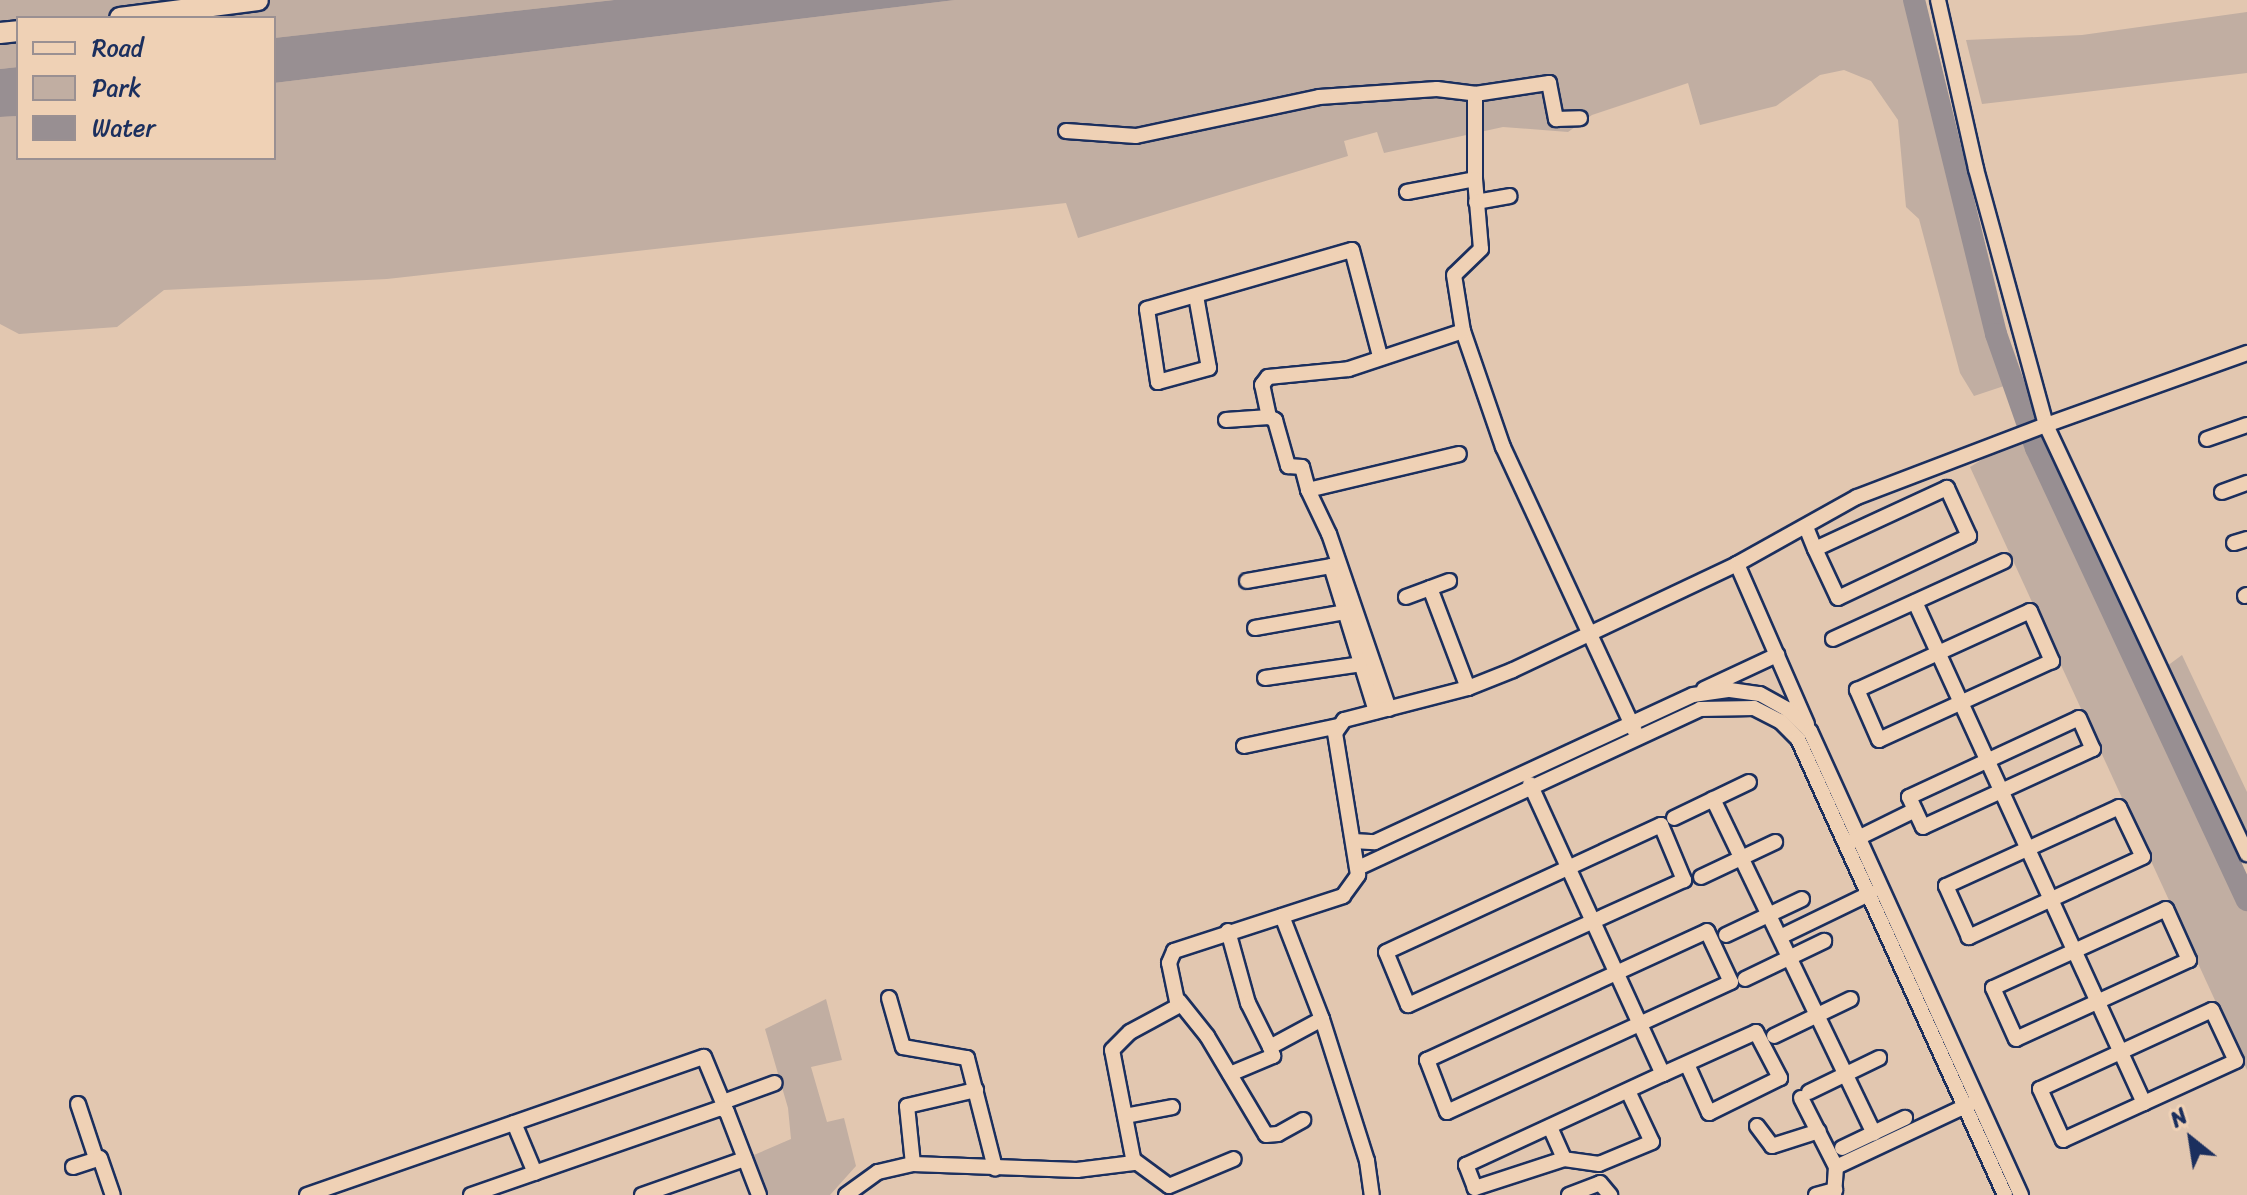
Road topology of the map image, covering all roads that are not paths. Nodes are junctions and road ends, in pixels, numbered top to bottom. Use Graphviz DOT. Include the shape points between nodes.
graph roads {
  1 [pos="258,0"];
  2 [pos="1938,0"];
  3 [pos="135,16"];
  4 [pos="1475,94"];
  5 [pos="1580,118"];
  6 [pos="1066,131"];
  7 [pos="1475,179"];
  8 [pos="1407,192"];
  9 [pos="1509,196"];
  10 [pos="1476,202"];
  11 [pos="1196,296"];
  12 [pos="1463,331"];
  13 [pos="2247,353"];
  14 [pos="1380,356"];
  15 [pos="1269,417"];
  16 [pos="1226,420"];
  17 [pos="2247,425"];
  18 [pos="2043,426"];
  19 [pos="2207,439"];
  20 [pos="1459,454"];
  21 [pos="2247,483"];
  22 [pos="1308,490"];
  23 [pos="2222,492"];
  24 [pos="1806,527"];
  25 [pos="1815,549"];
  26 [pos="2004,561"];
  27 [pos="1737,564"];
  28 [pos="1247,581"];
  29 [pos="1449,581"];
  30 [pos="1430,588"];
  31 [pos="1406,597"];
  32 [pos="1915,602"];
  33 [pos="1345,612"];
  34 [pos="1255,628"];
  35 [pos="1591,634"];
  36 [pos="1833,639"];
  37 [pos="1938,652"];
  38 [pos="1777,655"];
  39 [pos="1362,664"];
  40 [pos="1265,678"];
  41 [pos="1468,688"];
  42 [pos="1693,695"];
  43 [pos="1961,702"];
  44 [pos="1382,710"];
  45 [pos="1631,724"];
  46 [pos="1338,726"];
  47 [pos="1810,731"];
  48 [pos="1638,738"];
  49 [pos="1244,746"];
  50 [pos="1987,761"];
  51 [pos="1525,775"];
  52 [pos="1749,782"];
  53 [pos="1533,790"];
  54 [pos="2001,791"];
  55 [pos="1713,799"];
  56 [pos="1915,810"];
  57 [pos="1674,818"];
  58 [pos="1854,840"];
  59 [pos="1353,841"];
  60 [pos="1775,842"];
  61 [pos="2028,849"];
  62 [pos="2247,854"];
  63 [pos="1739,859"];
  64 [pos="1568,867"];
  65 [pos="1358,868"];
  66 [pos="1701,877"];
  67 [pos="1871,893"];
  68 [pos="1802,899"];
  69 [pos="2051,899"];
  70 [pos="1282,916"];
  71 [pos="1766,916"];
  72 [pos="1593,921"];
  73 [pos="1228,931"];
  74 [pos="1726,935"];
  75 [pos="1780,937"];
  76 [pos="1824,941"];
  77 [pos="2074,951"];
  78 [pos="1790,957"];
  79 [pos="1615,973"];
  80 [pos="1745,979"];
  81 [pos="889,998"];
  82 [pos="1851,999"];
  83 [pos="1179,1001"];
  84 [pos="2097,1002"];
  85 [pos="1818,1015"];
  86 [pos="1322,1019"];
  87 [pos="1639,1023"];
  88 [pos="1774,1036"];
  89 [pos="1270,1047"];
  90 [pos="2121,1052"];
  91 [pos="1879,1058"];
  92 [pos="1687,1064"];
  93 [pos="1230,1074"];
  94 [pos="1663,1074"];
  95 [pos="1846,1074"];
  96 [pos="775,1083"];
  97 [pos="976,1090"];
  98 [pos="1628,1091"];
  99 [pos="1971,1103"];
  100 [pos="2144,1103"];
  101 [pos="78,1104"];
  102 [pos="725,1106"];
  103 [pos="1172,1107"];
  104 [pos="1125,1116"];
  105 [pos="1905,1118"];
  106 [pos="1303,1120"];
  107 [pos="514,1123"];
  108 [pos="1757,1126"];
  109 [pos="1550,1127"];
  110 [pos="1819,1131"];
  111 [pos="1874,1133"];
  112 [pos="1842,1148"];
  113 [pos="96,1158"];
  114 [pos="745,1159"];
  115 [pos="1234,1159"];
  116 [pos="1564,1159"];
  117 [pos="1135,1161"];
  118 [pos="913,1164"];
  119 [pos="73,1167"];
  120 [pos="1836,1167"];
  121 [pos="995,1168"];
  122 [pos="535,1173"];
  123 [pos="1835,1192"];
  124 [pos="113,1195"];
  125 [pos="307,1195"];
  126 [pos="471,1195"];
  127 [pos="642,1195"];
  128 [pos="759,1195"];
  129 [pos="846,1195"];
  130 [pos="1372,1195"];
  131 [pos="1569,1195"];
  132 [pos="1610,1195"];
  133 [pos="1816,1195"];
  134 [pos="2005,1195"];
  135 [pos="2021,1195"];
  1 -- 3 [label="main road"];
  2 -- 18 [label="street"];
  4 -- 5 [label="street" via="1549,83 1556,119"];
  4 -- 6 [label="street" via="1437,89 1319,97 1136,136"];
  4 -- 7 [label="street"];
  7 -- 8 [label="street"];
  7 -- 10 [label="street"];
  9 -- 10 [label="street"];
  10 -- 12 [label="street" via="1481,249 1454,275"];
  11 -- 11 [label="street" via="1145,311 1158,382 1209,368"];
  11 -- 14 [label="street" via="1352,250"];
  12 -- 14 [label="street"];
  12 -- 35 [label="street" via="1503,447"];
  13 -- 18 [label="street"];
  14 -- 15 [label="street" via="1349,369 1268,377 1262,385"];
  15 -- 16 [label="street"];
  15 -- 22 [label="street" via="1275,420 1288,466 1302,467"];
  17 -- 19 [label="street"];
  18 -- 24 [label="street" via="1857,497"];
  18 -- 62 [label="street"];
  20 -- 22 [label="street"];
  21 -- 23 [label="street"];
  22 -- 44 [label="street" via="1329,534"];
  24 -- 25 [label="street"];
  24 -- 27 [label="street"];
  25 -- 25 [label="street" via="1947,488 1969,536 1838,598"];
  26 -- 32 [label="street"];
  27 -- 35 [label="street"];
  27 -- 38 [label="street"];
  28 -- 33 [label="street" via="1331,566"];
  29 -- 30 [label="street"];
  30 -- 31 [label="street"];
  30 -- 41 [label="street"];
  32 -- 36 [label="street"];
  32 -- 37 [label="street"];
  33 -- 34 [label="street"];
  33 -- 39 [label="street"];
  35 -- 41 [label="street"];
  35 -- 45 [label="street"];
  37 -- 43 [label="street"];
  37 -- 43 [label="street" via="1857,690 1879,740"];
  37 -- 43 [label="street" via="2030,611 2052,661"];
  38 -- 42 [label="street"];
  38 -- 47 [label="street"];
  39 -- 40 [label="street"];
  39 -- 44 [label="street"];
  41 -- 44 [label="street"];
  42 -- 45 [label="street"];
  42 -- 47 [label="street" via="1730,690 1760,694 1787,709"];
  43 -- 50 [label="street"];
  44 -- 46 [label="street" via="1348,717"];
  45 -- 48 [label="street"];
  45 -- 51 [label="street"];
  46 -- 49 [label="street"];
  46 -- 59 [label="street"];
  47 -- 58 [label="street"];
  48 -- 53 [label="street"];
  48 -- 58 [label="street" via="1700,709 1754,708 1780,721 1798,739"];
  50 -- 54 [label="street"];
  50 -- 54 [label="street" via="2079,718 2093,749"];
  50 -- 56 [label="street" via="1909,797"];
  51 -- 53 [label="street"];
  51 -- 59 [label="street" via="1375,842"];
  52 -- 55 [label="street"];
  53 -- 64 [label="street"];
  53 -- 65 [label="street"];
  54 -- 56 [label="street" via="1923,827"];
  54 -- 61 [label="street"];
  55 -- 57 [label="street"];
  55 -- 63 [label="street"];
  56 -- 58 [label="street"];
  58 -- 67 [label="street"];
  58 -- 99 [label="street"];
  59 -- 65 [label="street"];
  60 -- 63 [label="street"];
  61 -- 69 [label="street"];
  61 -- 69 [label="street" via="1946,886 1969,937"];
  61 -- 69 [label="street" via="2119,807 2143,857"];
  63 -- 66 [label="street"];
  63 -- 71 [label="street"];
  64 -- 72 [label="street"];
  64 -- 72 [label="street" via="1661,825 1686,875"];
  64 -- 72 [label="street" via="1386,952 1408,1005"];
  65 -- 70 [label="street" via="1343,896"];
  67 -- 75 [label="street"];
  67 -- 99 [label="street"];
  68 -- 71 [label="street"];
  69 -- 77 [label="street"];
  70 -- 73 [label="street"];
  70 -- 86 [label="street"];
  71 -- 74 [label="street"];
  71 -- 75 [label="street"];
  72 -- 79 [label="street"];
  73 -- 83 [label="street" via="1174,951 1169,963"];
  73 -- 89 [label="street" via="1248,1003"];
  75 -- 78 [label="street"];
  76 -- 78 [label="street"];
  77 -- 84 [label="street"];
  77 -- 84 [label="street" via="1993,988 2010,1026 2016,1039"];
  77 -- 84 [label="street" via="2166,909 2189,960"];
  78 -- 80 [label="street"];
  78 -- 85 [label="street"];
  79 -- 87 [label="street"];
  79 -- 87 [label="street" via="1707,931 1727,966 1731,982"];
  79 -- 87 [label="street" via="1427,1060 1447,1112"];
  81 -- 97 [label="street" via="900,1044 914,1051 963,1054"];
  82 -- 85 [label="street"];
  83 -- 93 [label="street"];
  83 -- 104 [label="street" via="1172,1013 1130,1032 1112,1050"];
  84 -- 90 [label="street"];
  85 -- 88 [label="street"];
  85 -- 95 [label="street"];
  86 -- 89 [label="street"];
  86 -- 130 [label="street" via="1367,1161"];
  87 -- 94 [label="street"];
  89 -- 93 [label="street" via="1273,1056"];
  90 -- 100 [label="street"];
  90 -- 100 [label="street" via="2040,1089 2057,1128 2063,1140"];
  90 -- 100 [label="street" via="2212,1010 2236,1061"];
  91 -- 95 [label="street"];
  92 -- 92 [label="street" via="1756,1032 1780,1078 1709,1113"];
  92 -- 94 [label="street"];
  93 -- 106 [label="street" via="1266,1135"];
  94 -- 98 [label="street"];
  95 -- 110 [label="street" via="1805,1095"];
  95 -- 111 [label="street"];
  96 -- 102 [label="street"];
  97 -- 118 [label="street" via="909,1104 905,1113"];
  97 -- 121 [label="street"];
  98 -- 109 [label="street"];
  98 -- 116 [label="street" via="1652,1142 1599,1164"];
  99 -- 120 [label="street"];
  99 -- 134 [label="street"];
  99 -- 135 [label="street"];
  101 -- 113 [label="street"];
  102 -- 107 [label="street" via="704,1057"];
  102 -- 114 [label="street"];
  102 -- 122 [label="street"];
  103 -- 104 [label="street"];
  104 -- 117 [label="street"];
  105 -- 111 [label="street"];
  107 -- 122 [label="street"];
  107 -- 125 [label="street"];
  108 -- 110 [label="street" via="1772,1146"];
  109 -- 116 [label="street"];
  109 -- 116 [label="street" via="1466,1165 1475,1188"];
  110 -- 120 [label="street"];
  111 -- 112 [label="street"];
  113 -- 119 [label="street"];
  113 -- 124 [label="street" via="103,1161"];
  114 -- 127 [label="street"];
  114 -- 128 [label="street"];
  115 -- 117 [label="street" via="1169,1186"];
  117 -- 121 [label="street" via="1125,1167 1077,1170"];
  118 -- 121 [label="street"];
  118 -- 129 [label="street" via="878,1172"];
  120 -- 123 [label="street"];
  122 -- 126 [label="street"];
  123 -- 133 [label="street"];
  131 -- 132 [label="street" via="1601,1183"];
}
